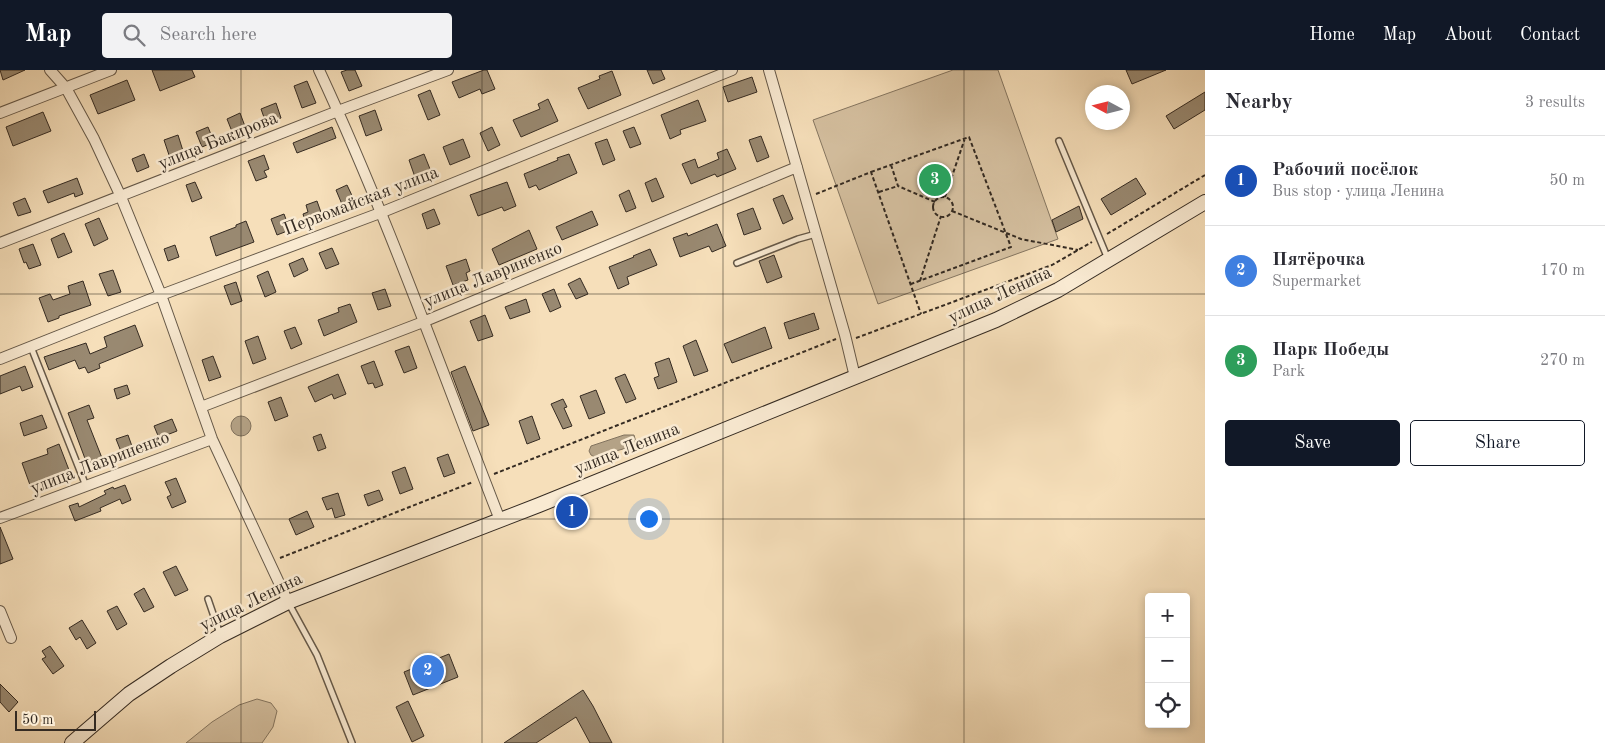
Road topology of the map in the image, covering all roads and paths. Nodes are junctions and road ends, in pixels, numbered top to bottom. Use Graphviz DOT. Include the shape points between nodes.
graph roads {
  1 [pos="50,70"];
  2 [pos="111,70"];
  3 [pos="319,70"];
  4 [pos="448,70"];
  5 [pos="732,70"];
  6 [pos="769,70"];
  7 [pos="66,88"];
  8 [pos="338,110"];
  9 [pos="0,113"];
  10 [pos="965,138"];
  11 [pos="1058,141"];
  12 [pos="891,165"];
  13 [pos="796,167"];
  14 [pos="871,172"];
  15 [pos="1205,174"];
  16 [pos="898,186"];
  17 [pos="878,193"];
  18 [pos="121,196"];
  19 [pos="945,197"];
  20 [pos="806,198"];
  21 [pos="935,202"];
  22 [pos="1205,202"];
  23 [pos="952,211"];
  24 [pos="380,212"];
  25 [pos="941,216"];
  26 [pos="1005,232"];
  27 [pos="816,234"];
  28 [pos="1100,238"];
  29 [pos="0,243"];
  30 [pos="1078,250"];
  31 [pos="1109,259"];
  32 [pos="736,263"];
  33 [pos="920,280"];
  34 [pos="911,284"];
  35 [pos="161,295"];
  36 [pos="921,314"];
  37 [pos="423,322"];
  38 [pos="846,338"];
  39 [pos="31,347"];
  40 [pos="0,358"];
  41 [pos="855,377"];
  42 [pos="201,407"];
  43 [pos="212,439"];
  44 [pos="484,478"];
  45 [pos="86,486"];
  46 [pos="0,518"];
  47 [pos="500,520"];
  48 [pos="269,562"];
  49 [pos="208,599"];
  50 [pos="288,602"];
  51 [pos="0,611"];
  52 [pos="220,636"];
  53 [pos="11,638"];
  54 [pos="72,743"];
  55 [pos="352,743"];
  1 -- 7 [label="street"];
  2 -- 7 [label="street"];
  3 -- 8 [label="street"];
  4 -- 8 [label="street, улица Бакирова"];
  5 -- 24 [label="street, Первомайская улица"];
  6 -- 13 [label="street"];
  7 -- 9 [label="street"];
  7 -- 18 [label="street"];
  8 -- 18 [label="street, улица Бакирова"];
  8 -- 24 [label="street"];
  10 -- 12 [label="path"];
  10 -- 19 [label="path"];
  10 -- 26 [label="path" via="969,137"];
  11 -- 28 [label="lane"];
  12 -- 14 [label="path"];
  12 -- 16 [label="path"];
  13 -- 20 [label="street"];
  13 -- 37 [label="street, улица Лавриненко"];
  14 -- 17 [label="path"];
  14 -- 20 [label="path"];
  15 -- 28 [label="path"];
  16 -- 17 [label="path"];
  16 -- 21 [label="path"];
  17 -- 34 [label="path"];
  18 -- 29 [label="street, улица Бакирова"];
  18 -- 35 [label="street"];
  19 -- 21 [label="path"];
  19 -- 23 [label="path" via="952,202"];
  20 -- 27 [label="street"];
  21 -- 25 [label="path" via="934,210"];
  22 -- 31 [label="main road, улица Ленина"];
  23 -- 25 [label="path"];
  23 -- 26 [label="path"];
  24 -- 35 [label="street, Первомайская улица"];
  24 -- 37 [label="street"];
  25 -- 33 [label="path"];
  26 -- 30 [label="path" via="1021,239"];
  26 -- 33 [label="path" via="1010,247"];
  27 -- 32 [label="lane"];
  27 -- 38 [label="street"];
  28 -- 30 [label="path"];
  28 -- 31 [label="lane"];
  30 -- 36 [label="path" via="1052,265"];
  31 -- 41 [label="main road, улица Ленина" via="1058,290 996,320"];
  33 -- 34 [label="path"];
  34 -- 36 [label="path"];
  35 -- 39 [label="street, Первомайская улица"];
  35 -- 42 [label="street"];
  36 -- 38 [label="path"];
  37 -- 42 [label="street, улица Лавриненко"];
  37 -- 44 [label="street"];
  38 -- 41 [label="street"];
  38 -- 44 [label="path"];
  39 -- 40 [label="street, Первомайская улица"];
  39 -- 45 [label="lane"];
  41 -- 47 [label="main road, улица Ленина"];
  42 -- 43 [label="street"];
  43 -- 45 [label="street, улица Лавриненко"];
  43 -- 48 [label="street"];
  44 -- 47 [label="street"];
  44 -- 48 [label="path"];
  45 -- 46 [label="street, улица Лавриненко"];
  47 -- 50 [label="main road, улица Ленина"];
  48 -- 50 [label="street"];
  49 -- 52 [label="lane"];
  50 -- 52 [label="main road, улица Ленина"];
  50 -- 55 [label="lane" via="317,655"];
  51 -- 53 [label="street"];
  52 -- 54 [label="main road, улица Ленина" via="129,694"];
}
